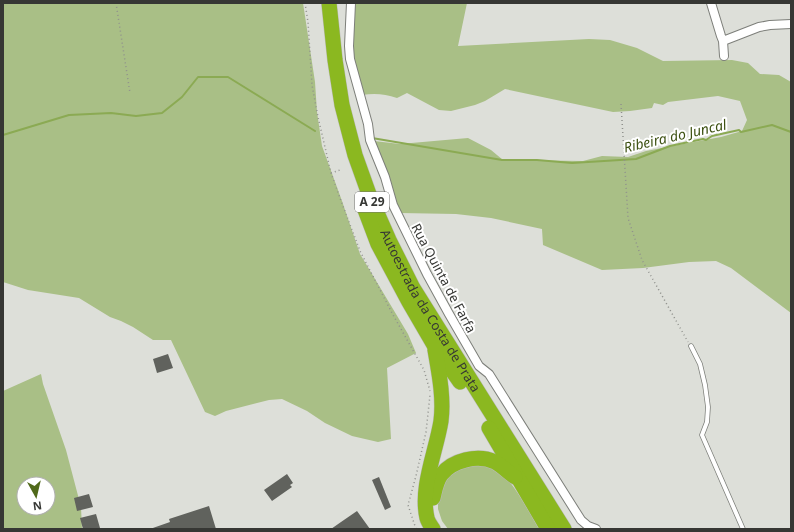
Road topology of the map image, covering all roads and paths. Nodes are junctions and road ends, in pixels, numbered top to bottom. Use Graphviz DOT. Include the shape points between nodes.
graph roads {
  1 [pos="116,3"];
  2 [pos="305,3"];
  3 [pos="320,3"];
  4 [pos="329,3"];
  5 [pos="351,3"];
  6 [pos="711,3"];
  7 [pos="791,24"];
  8 [pos="723,41"];
  9 [pos="724,56"];
  10 [pos="130,92"];
  11 [pos="621,104"];
  12 [pos="340,170"];
  13 [pos="331,173"];
  14 [pos="434,345"];
  15 [pos="691,346"];
  16 [pos="518,480"];
  17 [pos="416,529"];
  18 [pos="433,529"];
  19 [pos="442,529"];
  20 [pos="548,529"];
  21 [pos="564,529"];
  22 [pos="596,529"];
  23 [pos="743,529"];
  1 -- 10 [label="path"];
  2 -- 13 [label="path" via="312,85"];
  3 -- 14 [label="highway, Autoestrada da Costa de Prata / A 29" via="325,62 333,106 349,166 378,244"];
  4 -- 21 [label="highway, Autoestrada da Costa de Prata / A 29" via="342,105 370,197 388,240 413,288"];
  5 -- 22 [label="street, Rua Quinta de Farfa" via="350,59 370,140 393,205 448,314 479,366 489,374 581,520"];
  6 -- 8 [label="street"];
  7 -- 8 [label="street" via="759,27"];
  8 -- 9 [label="street"];
  11 -- 15 [label="path" via="628,218 642,260"];
  12 -- 13 [label="path"];
  13 -- 17 [label="path" via="360,251 424,370 430,393 426,432 408,505"];
  14 -- 16 [label="highway, Autoestrada da Costa de Prata / A 29" via="492,433"];
  14 -- 18 [label="highway" via="439,370 441,420 425,503 427,520"];
  15 -- 23 [label="lane" via="700,364 708,407 707,422 702,435"];
  16 -- 19 [label="highway" via="494,462 479,458 451,466 442,475 432,499 434,512"];
  16 -- 20 [label="highway, Autoestrada da Costa de Prata / A 29"];
}
